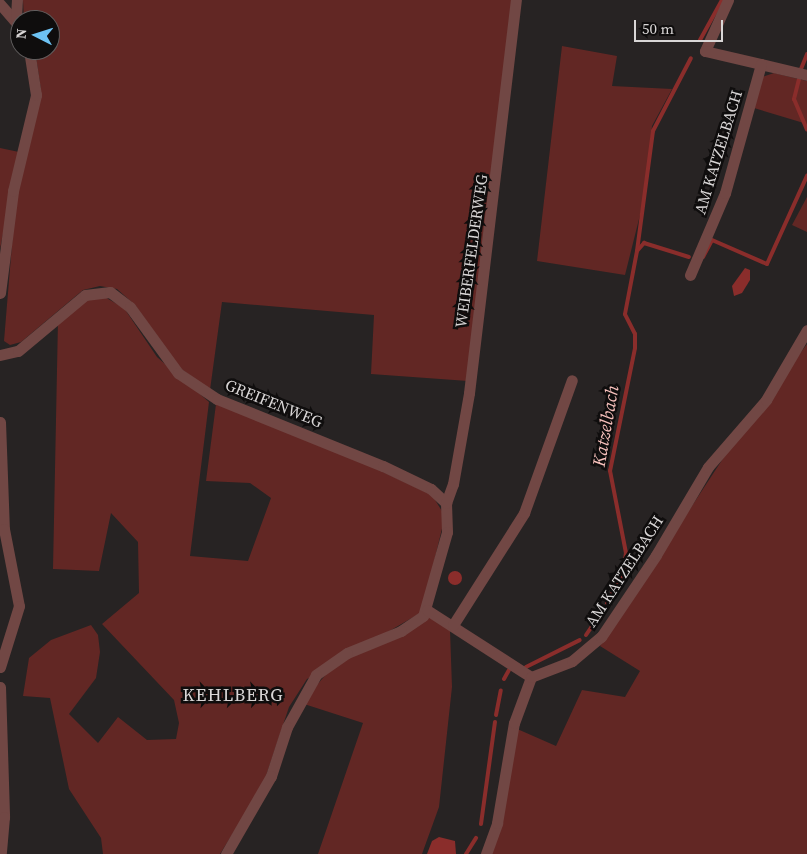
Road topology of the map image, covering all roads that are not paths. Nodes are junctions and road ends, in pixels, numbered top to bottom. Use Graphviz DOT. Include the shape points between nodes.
graph roads {
  1 [pos="516,0"];
  2 [pos="728,0"];
  3 [pos="0,4"];
  4 [pos="10,14"];
  5 [pos="31,60"];
  6 [pos="762,64"];
  7 [pos="807,75"];
  8 [pos="690,275"];
  9 [pos="0,294"];
  10 [pos="807,330"];
  11 [pos="0,356"];
  12 [pos="572,380"];
  13 [pos="0,422"];
  14 [pos="446,503"];
  15 [pos="2,529"];
  16 [pos="427,610"];
  17 [pos="453,625"];
  18 [pos="0,667"];
  19 [pos="531,677"];
  20 [pos="0,687"];
  21 [pos="1,854"];
  22 [pos="226,854"];
  23 [pos="486,854"];
  1 -- 14 [label="street, WEIBERFELDERWEG" via="471,376 453,484"];
  2 -- 6 [label="street" via="705,52"];
  3 -- 4 [label="street"];
  5 -- 9 [label="street" via="36,95 13,191"];
  6 -- 7 [label="street"];
  6 -- 8 [label="street, AM KATZELBACH" via="720,208"];
  10 -- 19 [label="street, AM KATZELBACH" via="766,400 708,467 656,555 601,636 572,661"];
  11 -- 14 [label="street, GREIFENWEG" via="18,351 85,295 110,292 130,307 178,374 217,399 383,466 431,489"];
  12 -- 17 [label="street" via="524,513"];
  13 -- 15 [label="street"];
  14 -- 16 [label="street" via="448,532"];
  15 -- 18 [label="street" via="19,606"];
  16 -- 17 [label="street"];
  16 -- 22 [label="street" via="401,631 346,653 316,675 287,726 271,776"];
  17 -- 19 [label="street"];
  19 -- 23 [label="street" via="514,723 497,823"];
  20 -- 21 [label="street" via="4,818"];
}
